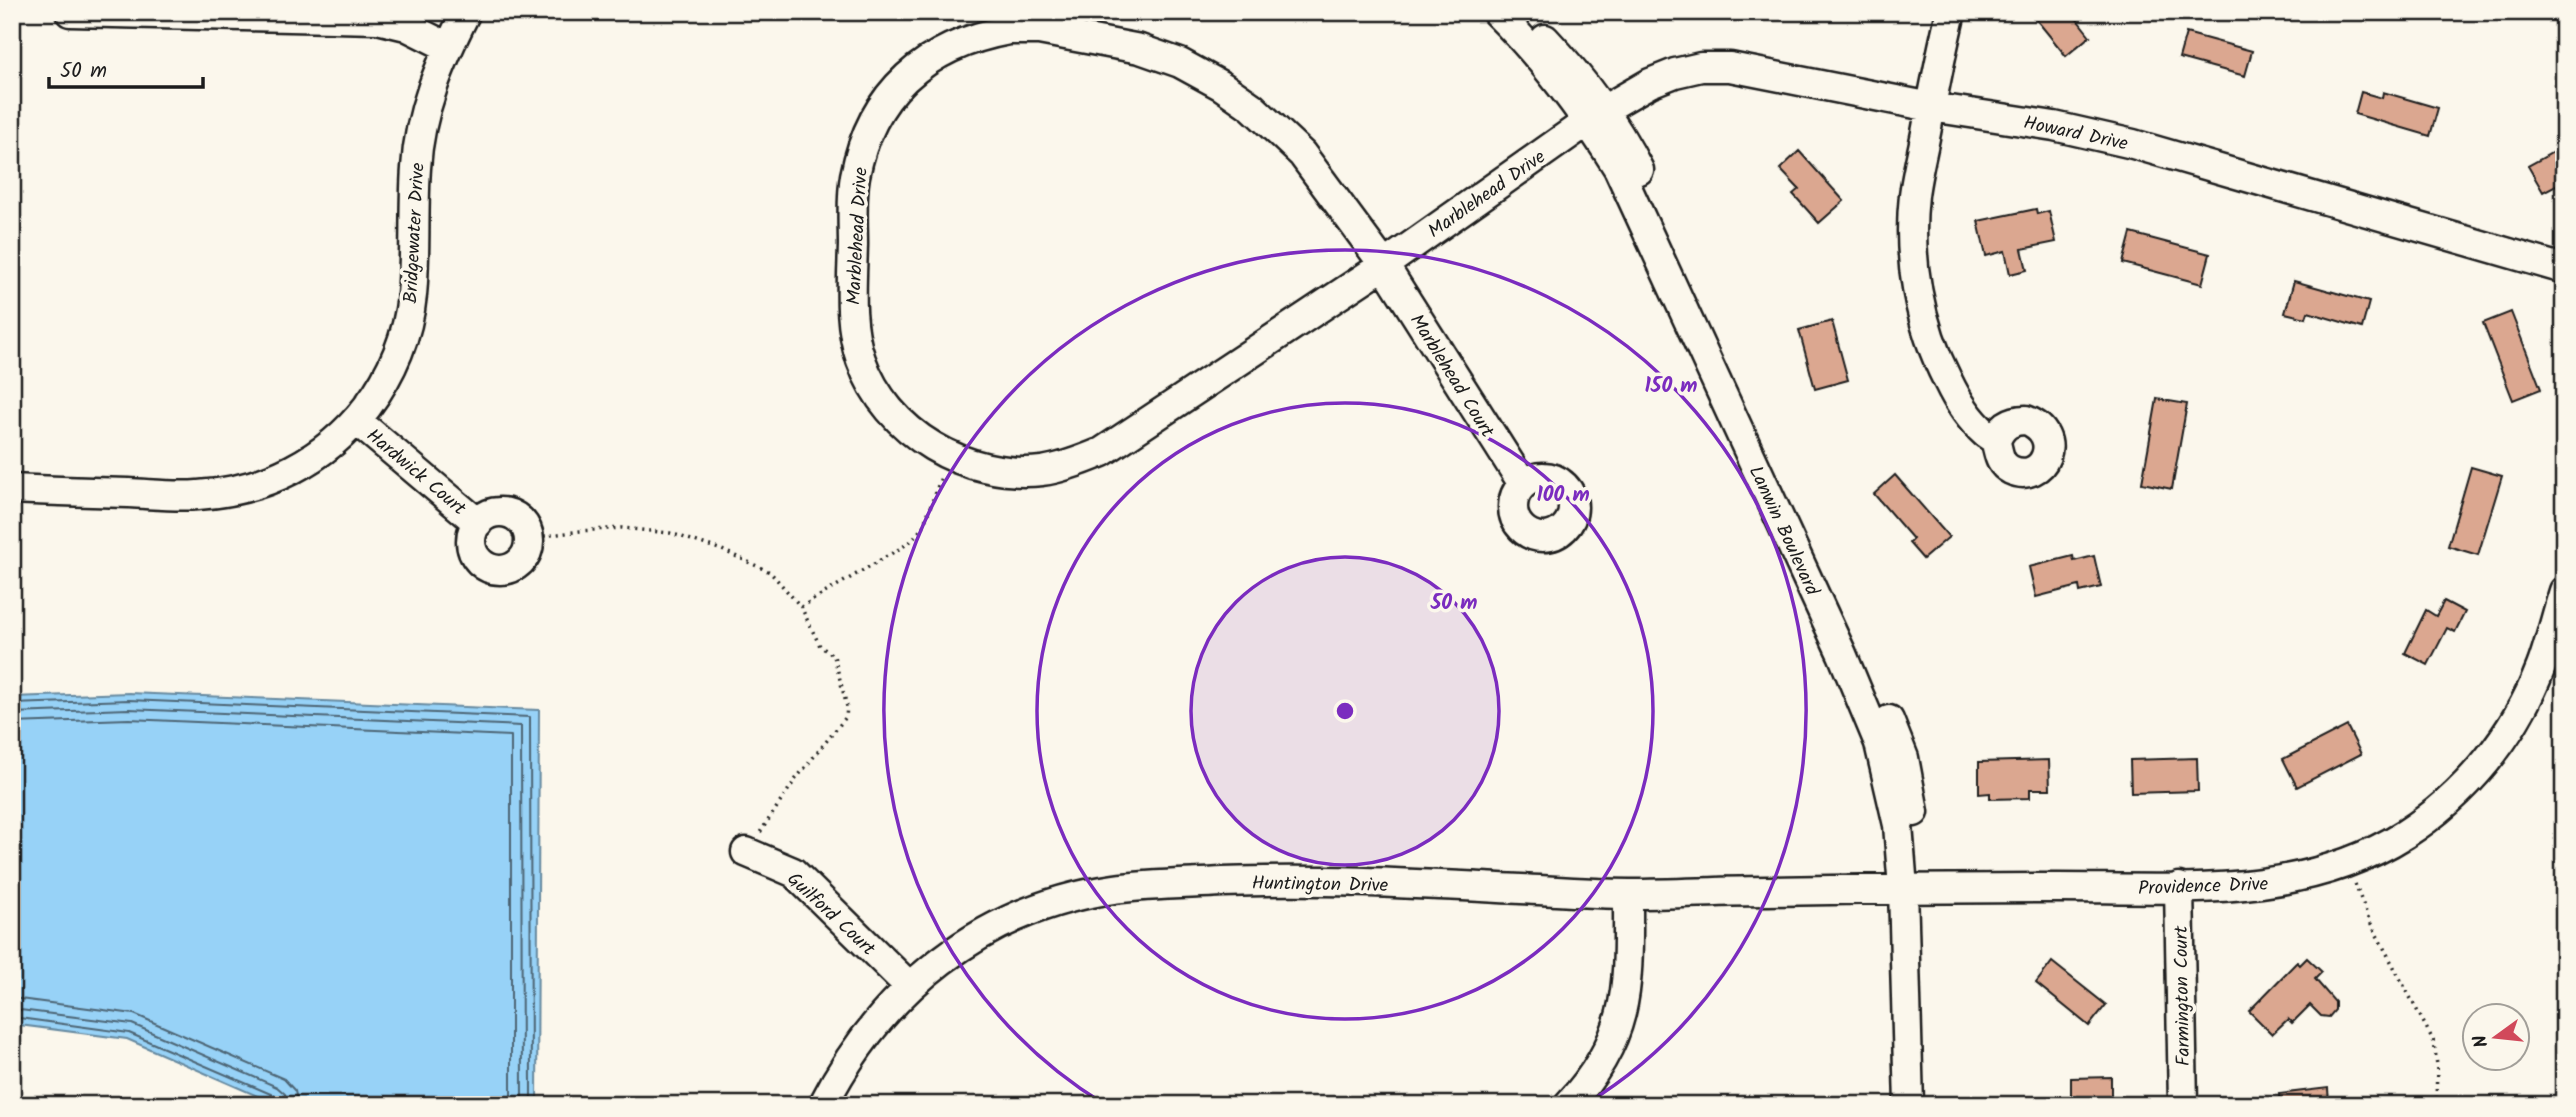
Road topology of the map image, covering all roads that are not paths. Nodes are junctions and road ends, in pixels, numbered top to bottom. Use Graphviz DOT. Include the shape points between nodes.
graph roads {
  1 [pos="70,12"];
  2 [pos="466,12"];
  3 [pos="1496,12"];
  4 [pos="1520,12"];
  5 [pos="1951,12"];
  6 [pos="448,47"];
  7 [pos="1931,107"];
  8 [pos="1596,115"];
  9 [pos="1384,265"];
  10 [pos="2564,269"];
  11 [pos="356,421"];
  12 [pos="1996,441"];
  13 [pos="1522,484"];
  14 [pos="12,489"];
  15 [pos="478,523"];
  16 [pos="2564,591"];
  17 [pos="747,852"];
  18 [pos="2179,887"];
  19 [pos="1912,888"];
  20 [pos="1628,894"];
  21 [pos="909,986"];
  22 [pos="823,1105"];
  23 [pos="1568,1105"];
  24 [pos="1909,1105"];
  25 [pos="1927,1105"];
  26 [pos="2183,1105"];
  1 -- 6 [label="street" via="377,19 406,26"];
  2 -- 6 [label="street, Bridgewater Drive"];
  3 -- 8 [label="street, Lanwin Boulevard" via="1556,79"];
  4 -- 8 [label="street, Lanwin Boulevard" via="1574,69"];
  5 -- 7 [label="street"];
  6 -- 11 [label="street, Bridgewater Drive" via="419,141 412,295 405,330 394,363"];
  7 -- 8 [label="street, Howard Drive" via="1730,66 1675,73"];
  7 -- 10 [label="street, Howard Drive" via="2133,144"];
  7 -- 12 [label="street" via="1914,195 1912,233 1921,310 1948,382 1968,415"];
  8 -- 9 [label="street, Marblehead Drive"];
  8 -- 19 [label="street, Lanwin Boulevard" via="1879,743"];
  9 -- 9 [label="street, Marblehead Drive" via="1302,154 1223,86 1140,49 1039,30 980,36 928,60 884,104 862,149 855,179 851,306 862,361 886,405 904,425 949,456 984,468 1043,471 1102,452"];
  9 -- 13 [label="street, Marblehead Court"];
  11 -- 14 [label="street, Bridgewater Drive" via="301,466 236,491 197,495"];
  11 -- 15 [label="street, Hardwick Court"];
  15 -- 15 [label="street, Hardwick Court" via="471,541 478,560 492,570 520,564 530,538 515,516 492,513"];
  16 -- 18 [label="street, Providence Drive" via="2528,697 2478,772 2444,805 2405,834 2346,863 2289,880 2248,886"];
  17 -- 21 [label="street, Guilford Court" via="793,872"];
  18 -- 19 [label="street, Providence Drive"];
  18 -- 26 [label="street, Farmington Court"];
  19 -- 20 [label="street, Huntington Drive"];
  19 -- 24 [label="street, Lanwin Boulevard"];
  19 -- 25 [label="street, Lanwin Boulevard"];
  20 -- 21 [label="street, Huntington Drive" via="1278,880 1114,889 1025,912 944,957"];
  20 -- 23 [label="street" via="1624,1006 1606,1056"];
  21 -- 22 [label="street, Huntington Drive" via="877,1019"];
}
